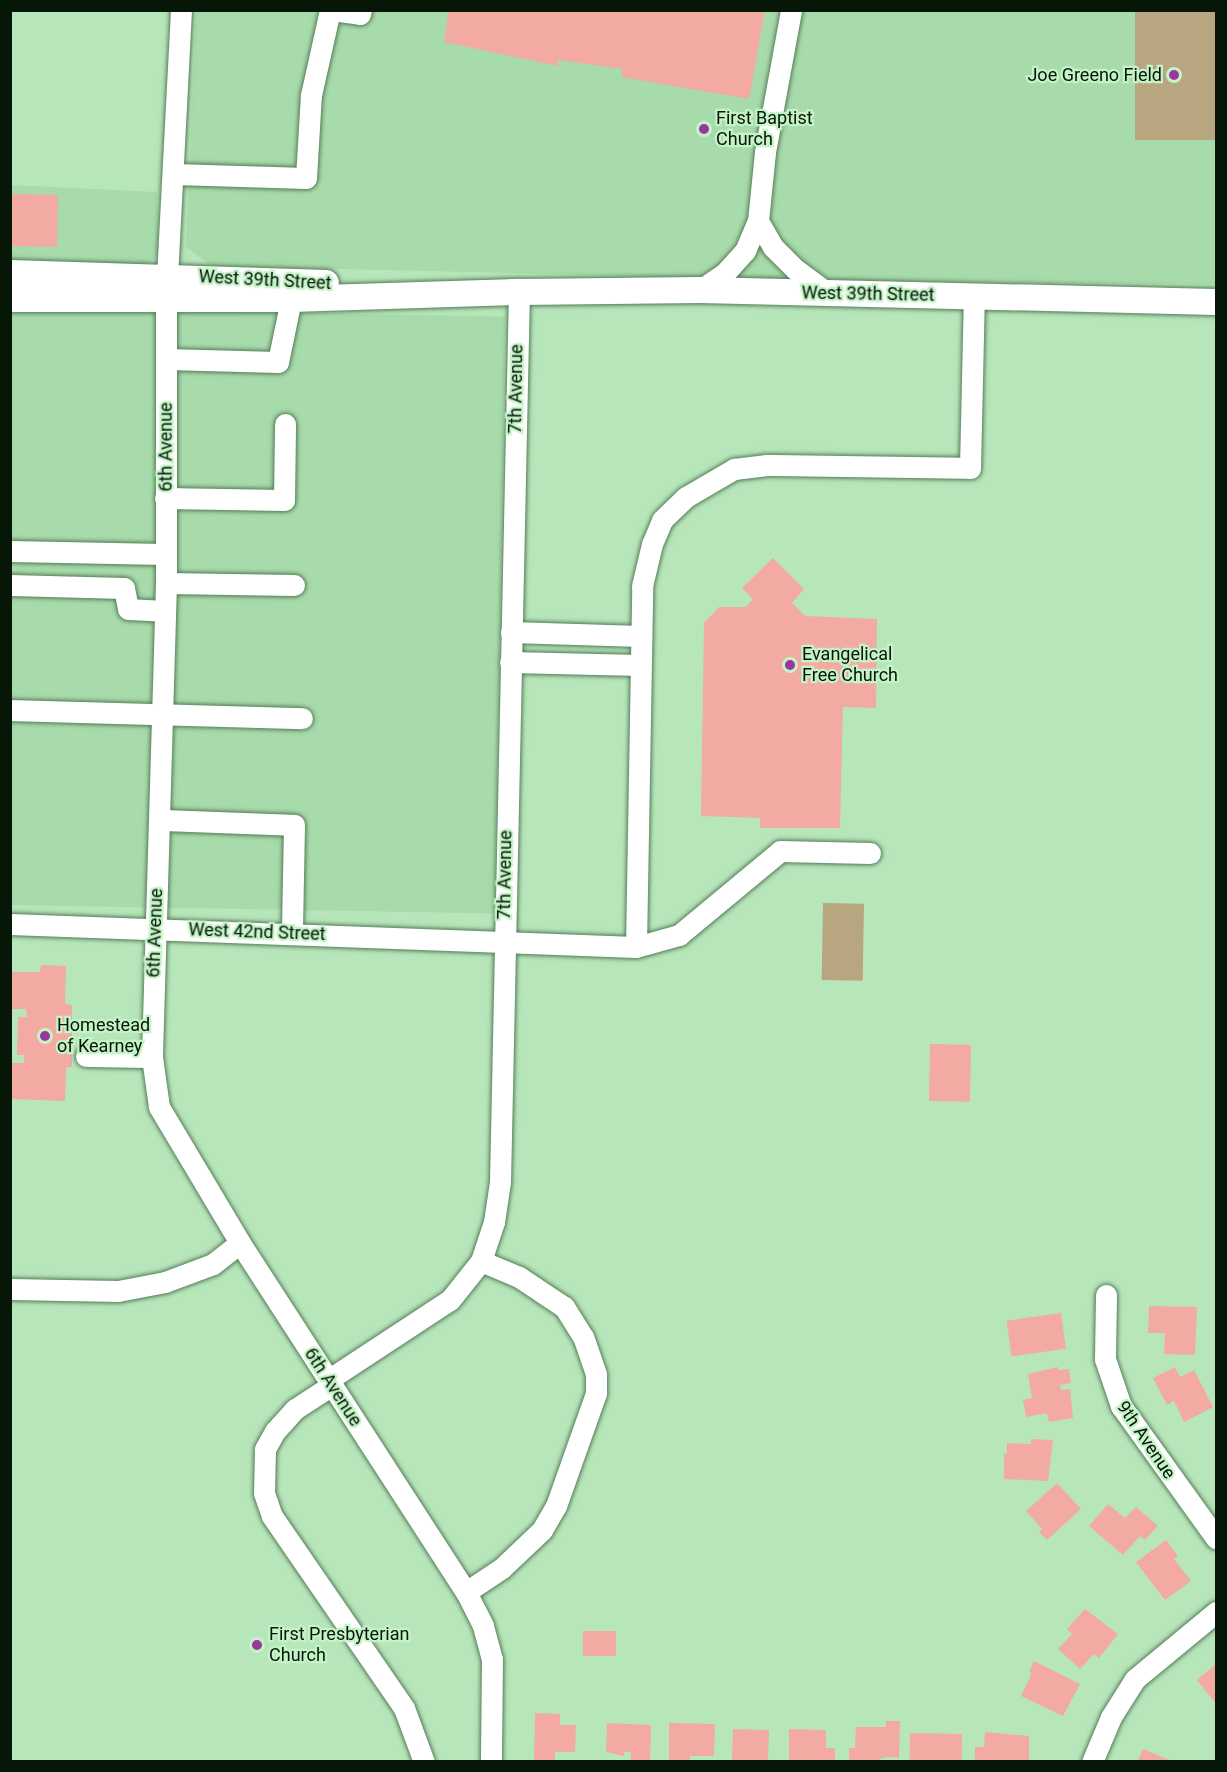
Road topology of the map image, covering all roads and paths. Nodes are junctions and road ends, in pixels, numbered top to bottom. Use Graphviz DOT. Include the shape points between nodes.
graph roads {
  1 [pos="180,10"];
  2 [pos="331,10"];
  3 [pos="361,10"];
  4 [pos="791,10"];
  5 [pos="174,174"];
  6 [pos="758,221"];
  7 [pos="10,273"];
  8 [pos="166,289"];
  9 [pos="700,290"];
  10 [pos="519,292"];
  11 [pos="829,294"];
  12 [pos="974,297"];
  13 [pos="10,299"];
  14 [pos="291,300"];
  15 [pos="1216,302"];
  16 [pos="166,358"];
  17 [pos="285,424"];
  18 [pos="165,498"];
  19 [pos="10,551"];
  20 [pos="165,554"];
  21 [pos="166,583"];
  22 [pos="10,585"];
  23 [pos="294,585"];
  24 [pos="164,611"];
  25 [pos="511,632"];
  26 [pos="641,636"];
  27 [pos="510,662"];
  28 [pos="640,665"];
  29 [pos="10,710"];
  30 [pos="162,716"];
  31 [pos="302,718"];
  32 [pos="160,820"];
  33 [pos="870,853"];
  34 [pos="10,924"];
  35 [pos="154,928"];
  36 [pos="292,932"];
  37 [pos="503,942"];
  38 [pos="636,947"];
  39 [pos="86,1056"];
  40 [pos="152,1057"];
  41 [pos="240,1243"];
  42 [pos="481,1261"];
  43 [pos="10,1289"];
  44 [pos="1106,1295"];
  45 [pos="330,1382"];
  46 [pos="1216,1538"];
  47 [pos="466,1592"];
  48 [pos="1216,1612"];
  49 [pos="424,1761"];
  50 [pos="491,1761"];
  51 [pos="1092,1761"];
  1 -- 5 [label="street, 6th Avenue"];
  2 -- 3 [label="street" via="360,14"];
  2 -- 5 [label="street" via="311,95 306,178"];
  4 -- 6 [label="street" via="765,152"];
  5 -- 8 [label="street, 6th Avenue"];
  6 -- 9 [label="street" via="745,251 724,274"];
  6 -- 11 [label="street" via="773,247"];
  7 -- 8 [label="main road, West 39th Street"];
  8 -- 10 [label="main road, West 39th Street"];
  8 -- 13 [label="main road, West 39th Street"];
  8 -- 14 [label="main road, West 39th Street"];
  8 -- 16 [label="street, 6th Avenue"];
  9 -- 10 [label="main road, West 39th Street"];
  9 -- 11 [label="main road, West 39th Street"];
  10 -- 14 [label="main road, West 39th Street"];
  10 -- 25 [label="street, 7th Avenue"];
  11 -- 12 [label="main road, West 39th Street"];
  12 -- 15 [label="main road, West 39th Street"];
  12 -- 26 [label="street" via="970,468 767,465 734,470 687,497 663,520 652,544 642,586"];
  14 -- 16 [label="street" via="278,362"];
  16 -- 18 [label="street, 6th Avenue"];
  17 -- 18 [label="street" via="284,500"];
  18 -- 20 [label="street, 6th Avenue"];
  19 -- 20 [label="street"];
  20 -- 21 [label="street, 6th Avenue"];
  21 -- 23 [label="street"];
  21 -- 24 [label="street, 6th Avenue"];
  22 -- 24 [label="street" via="124,588 128,609"];
  24 -- 30 [label="street, 6th Avenue"];
  25 -- 26 [label="street"];
  25 -- 27 [label="street, 7th Avenue"];
  26 -- 28 [label="street"];
  27 -- 28 [label="street"];
  27 -- 37 [label="street, 7th Avenue"];
  28 -- 38 [label="street"];
  29 -- 30 [label="street"];
  30 -- 31 [label="street"];
  30 -- 32 [label="street, 6th Avenue"];
  32 -- 35 [label="street, 6th Avenue"];
  32 -- 36 [label="street" via="294,825"];
  33 -- 38 [label="street, West 42nd Street" via="780,851 679,935"];
  34 -- 35 [label="street, West 42nd Street"];
  35 -- 36 [label="street, West 42nd Street"];
  35 -- 40 [label="street, 6th Avenue"];
  36 -- 37 [label="street, West 42nd Street"];
  37 -- 38 [label="street, West 42nd Street"];
  37 -- 42 [label="street, 7th Avenue" via="500,1182 494,1222"];
  39 -- 40 [label="street"];
  40 -- 41 [label="street, 6th Avenue" via="159,1107"];
  41 -- 43 [label="street" via="213,1264 165,1282 118,1291"];
  41 -- 45 [label="street, 6th Avenue"];
  42 -- 45 [label="street, 7th Avenue" via="450,1300"];
  42 -- 47 [label="street" via="519,1277 564,1307 583,1337 596,1374 596,1393 556,1506 542,1530 501,1568"];
  44 -- 46 [label="street, 9th Avenue" via="1105,1359 1121,1406"];
  45 -- 47 [label="street, 6th Avenue"];
  45 -- 49 [label="street, 7th Avenue" via="295,1409 275,1431 266,1449 264,1493 272,1516 404,1708"];
  47 -- 50 [label="street, 6th Avenue" via="483,1626 492,1659"];
  48 -- 51 [label="street" via="1135,1679 1111,1717"];
}
